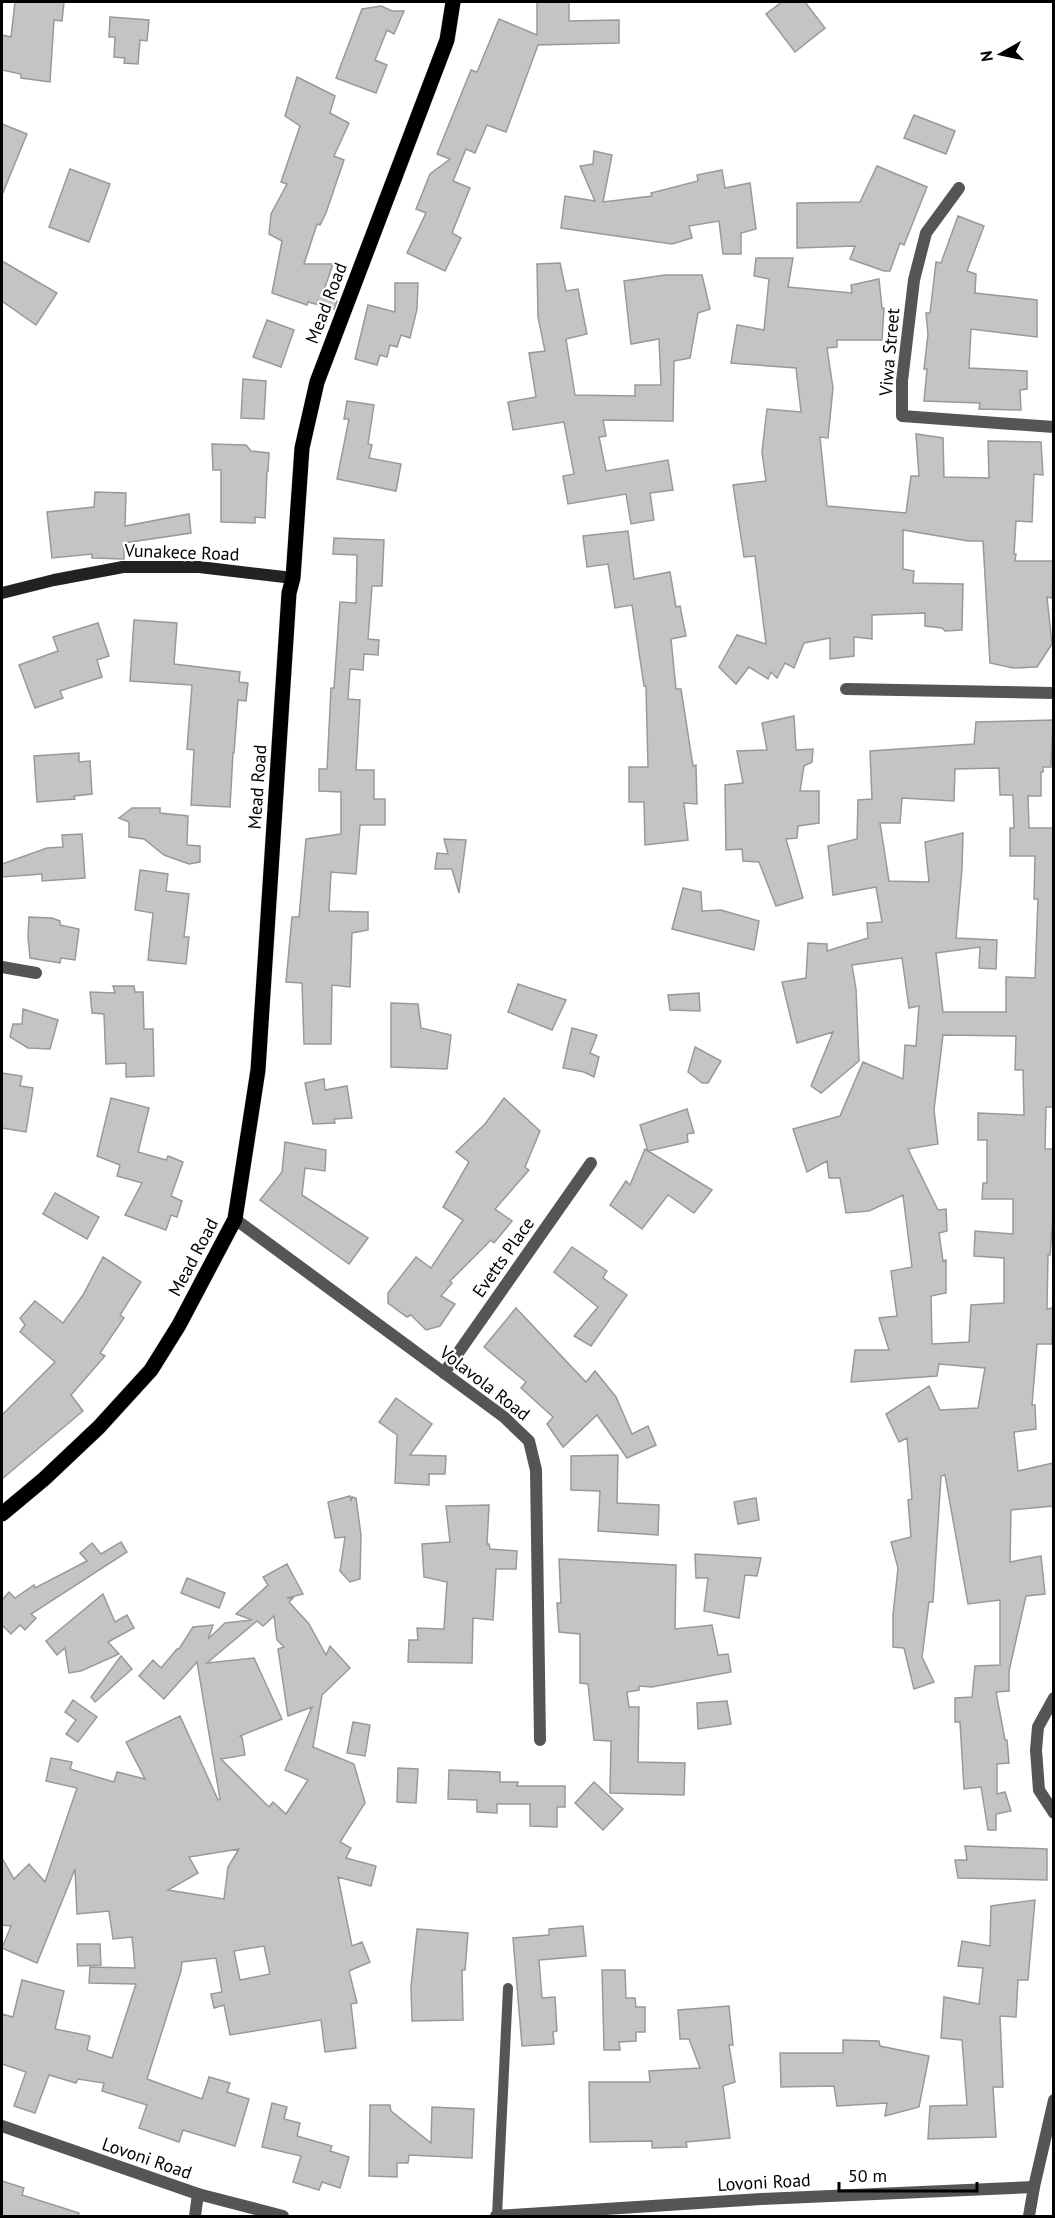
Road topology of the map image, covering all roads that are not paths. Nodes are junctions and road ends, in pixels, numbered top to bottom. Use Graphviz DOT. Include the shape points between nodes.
graph roads {
  1 [pos="453,2"];
  2 [pos="959,188"];
  3 [pos="1053,427"];
  4 [pos="292,578"];
  5 [pos="2,593"];
  6 [pos="846,689"];
  7 [pos="1053,693"];
  8 [pos="2,968"];
  9 [pos="36,973"];
  10 [pos="591,1163"];
  11 [pos="235,1219"];
  12 [pos="444,1373"];
  13 [pos="2,1514"];
  14 [pos="1053,1698"];
  15 [pos="540,1740"];
  16 [pos="1053,1813"];
  17 [pos="508,1988"];
  18 [pos="1053,2100"];
  19 [pos="2,2127"];
  20 [pos="1034,2187"];
  21 [pos="198,2194"];
  22 [pos="496,2216"];
  23 [pos="195,2217"];
  24 [pos="284,2217"];
  25 [pos="1029,2217"];
  1 -- 4 [label="main road, Mead Road" via="447,40 317,382 302,448"];
  2 -- 3 [label="street, Viwa Street" via="926,233 914,280 902,381 902,416"];
  4 -- 5 [label="main road, Vunakece Road" via="199,567 123,567"];
  4 -- 11 [label="main road, Mead Road" via="258,1070"];
  6 -- 7 [label="street"];
  8 -- 9 [label="street"];
  10 -- 12 [label="street, Evetts Place"];
  11 -- 12 [label="street, Volavola Road"];
  11 -- 13 [label="main road, Mead Road" via="151,1370 99,1427"];
  12 -- 15 [label="street, Volavola Road" via="504,1417 529,1441 536,1470"];
  14 -- 16 [label="street" via="1038,1727 1036,1750 1039,1790"];
  17 -- 22 [label="lane"];
  18 -- 20 [label="street"];
  19 -- 21 [label="street, Lovoni Road"];
  20 -- 22 [label="street, Lovoni Road"];
  20 -- 25 [label="street"];
  21 -- 23 [label="street"];
  21 -- 24 [label="street, Lovoni Road"];
}
